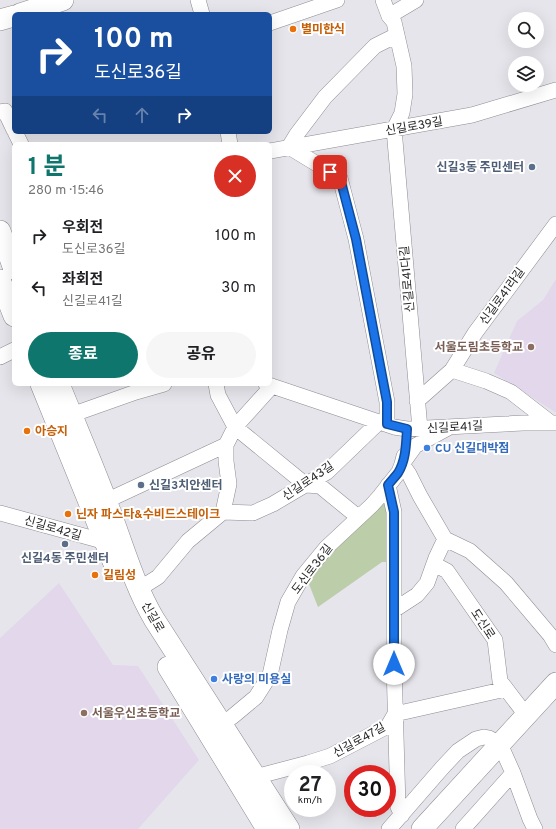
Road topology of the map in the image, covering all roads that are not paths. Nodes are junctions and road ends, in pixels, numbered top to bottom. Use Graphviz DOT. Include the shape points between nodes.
graph roads {
  1 [pos="63,0"];
  2 [pos="198,0"];
  3 [pos="338,0"];
  4 [pos="383,0"];
  5 [pos="416,0"];
  6 [pos="26,12"];
  7 [pos="201,12"];
  8 [pos="388,16"];
  9 [pos="12,17"];
  10 [pos="0,20"];
  11 [pos="272,22"];
  12 [pos="397,35"];
  13 [pos="556,90"];
  14 [pos="6,111"];
  15 [pos="12,124"];
  16 [pos="394,130"];
  17 [pos="289,148"];
  18 [pos="272,151"];
  19 [pos="556,224"];
  20 [pos="5,242"];
  21 [pos="12,263"];
  22 [pos="0,280"];
  23 [pos="12,311"];
  24 [pos="12,351"];
  25 [pos="0,357"];
  26 [pos="452,370"];
  27 [pos="42,386"];
  28 [pos="60,386"];
  29 [pos="149,386"];
  30 [pos="216,386"];
  31 [pos="268,386"];
  32 [pos="272,386"];
  33 [pos="134,388"];
  34 [pos="417,401"];
  35 [pos="71,415"];
  36 [pos="383,423"];
  37 [pos="553,423"];
  38 [pos="235,427"];
  39 [pos="448,428"];
  40 [pos="413,429"];
  41 [pos="226,445"];
  42 [pos="402,464"];
  43 [pos="306,485"];
  44 [pos="388,485"];
  45 [pos="106,501"];
  46 [pos="223,512"];
  47 [pos="0,513"];
  48 [pos="358,517"];
  49 [pos="0,520"];
  50 [pos="445,539"];
  51 [pos="106,542"];
  52 [pos="434,564"];
  53 [pos="139,590"];
  54 [pos="394,610"];
  55 [pos="556,645"];
  56 [pos="556,683"];
  57 [pos="506,689"];
  58 [pos="395,714"];
  59 [pos="526,715"];
  60 [pos="221,724"];
  61 [pos="500,744"];
  62 [pos="513,774"];
  63 [pos="255,777"];
  64 [pos="402,815"];
  65 [pos="265,828"];
  66 [pos="289,829"];
  67 [pos="389,829"];
  68 [pos="422,829"];
  69 [pos="463,829"];
  70 [pos="535,829"];
  1 -- 6 [label="main road"];
  2 -- 7 [label="street"];
  3 -- 11 [label="street"];
  4 -- 8 [label="street"];
  5 -- 8 [label="street"];
  8 -- 12 [label="street" via="394,22"];
  9 -- 10 [label="main road"];
  12 -- 16 [label="street" via="404,66 405,94 402,113"];
  12 -- 17 [label="street" via="375,46 325,97"];
  13 -- 16 [label="street, 신길로39길" via="472,115"];
  14 -- 15 [label="street"];
  16 -- 17 [label="street, 신길로39길"];
  16 -- 34 [label="street, 신길로41다길"];
  17 -- 18 [label="street, 신길로39길"];
  17 -- 36 [label="street" via="340,178 356,239 387,402"];
  19 -- 26 [label="street, 신길로41라길" via="475,333"];
  20 -- 21 [label="main road"];
  22 -- 23 [label="main road"];
  24 -- 25 [label="street"];
  26 -- 34 [label="street, 신길로41라길"];
  26 -- 37 [label="street" via="511,392"];
  27 -- 51 [label="main road, 신길로"];
  28 -- 35 [label="main road, 신길로"];
  29 -- 33 [label="street"];
  30 -- 38 [label="street" via="218,395"];
  31 -- 38 [label="street"];
  32 -- 36 [label="street, 신길로41길"];
  33 -- 35 [label="street"];
  34 -- 40 [label="street, 신길로41다길"];
  35 -- 45 [label="main road, 신길로"];
  36 -- 40 [label="street, 신길로41길"];
  36 -- 43 [label="street, 신길로43길" via="327,472"];
  37 -- 39 [label="street, 신길로41길"];
  38 -- 41 [label="street"];
  38 -- 43 [label="street"];
  39 -- 40 [label="street, 신길로41길"];
  39 -- 42 [label="street, 도신로36길" via="415,446"];
  40 -- 42 [label="street, 도신로36길"];
  41 -- 45 [label="street"];
  41 -- 46 [label="street" via="229,484"];
  42 -- 44 [label="street, 도신로36길"];
  42 -- 50 [label="street"];
  43 -- 46 [label="street, 신길로43길" via="253,513"];
  43 -- 48 [label="street" via="320,486"];
  44 -- 48 [label="street, 도신로36길" via="372,505"];
  44 -- 54 [label="street" via="394,512"];
  45 -- 53 [label="main road, 신길로"];
  46 -- 53 [label="street" via="188,542 158,577"];
  47 -- 49 [label="street"];
  47 -- 51 [label="street, 신길로42길"];
  48 -- 60 [label="street, 도신로36길" via="326,548 303,576 288,602 270,675 260,692"];
  50 -- 52 [label="street"];
  50 -- 55 [label="street" via="470,551 506,583"];
  51 -- 65 [label="main road, 신길로" via="137,616"];
  52 -- 54 [label="street" via="427,582 417,595"];
  52 -- 57 [label="street, 도신로" via="447,572 495,640 500,681"];
  53 -- 60 [label="main road, 신길로" via="154,619"];
  54 -- 58 [label="street"];
  56 -- 59 [label="main road"];
  57 -- 58 [label="street, 신길로47길"];
  57 -- 59 [label="street, 도신로"];
  58 -- 63 [label="street, 신길로47길" via="388,726 330,756"];
  58 -- 64 [label="street" via="398,808"];
  59 -- 61 [label="main road"];
  60 -- 63 [label="main road, 신길로"];
  61 -- 62 [label="street"];
  61 -- 64 [label="street" via="484,737 463,747"];
  61 -- 68 [label="main road"];
  62 -- 69 [label="street"];
  62 -- 70 [label="street"];
  63 -- 66 [label="main road, 신길로"];
  64 -- 67 [label="street"];
}
